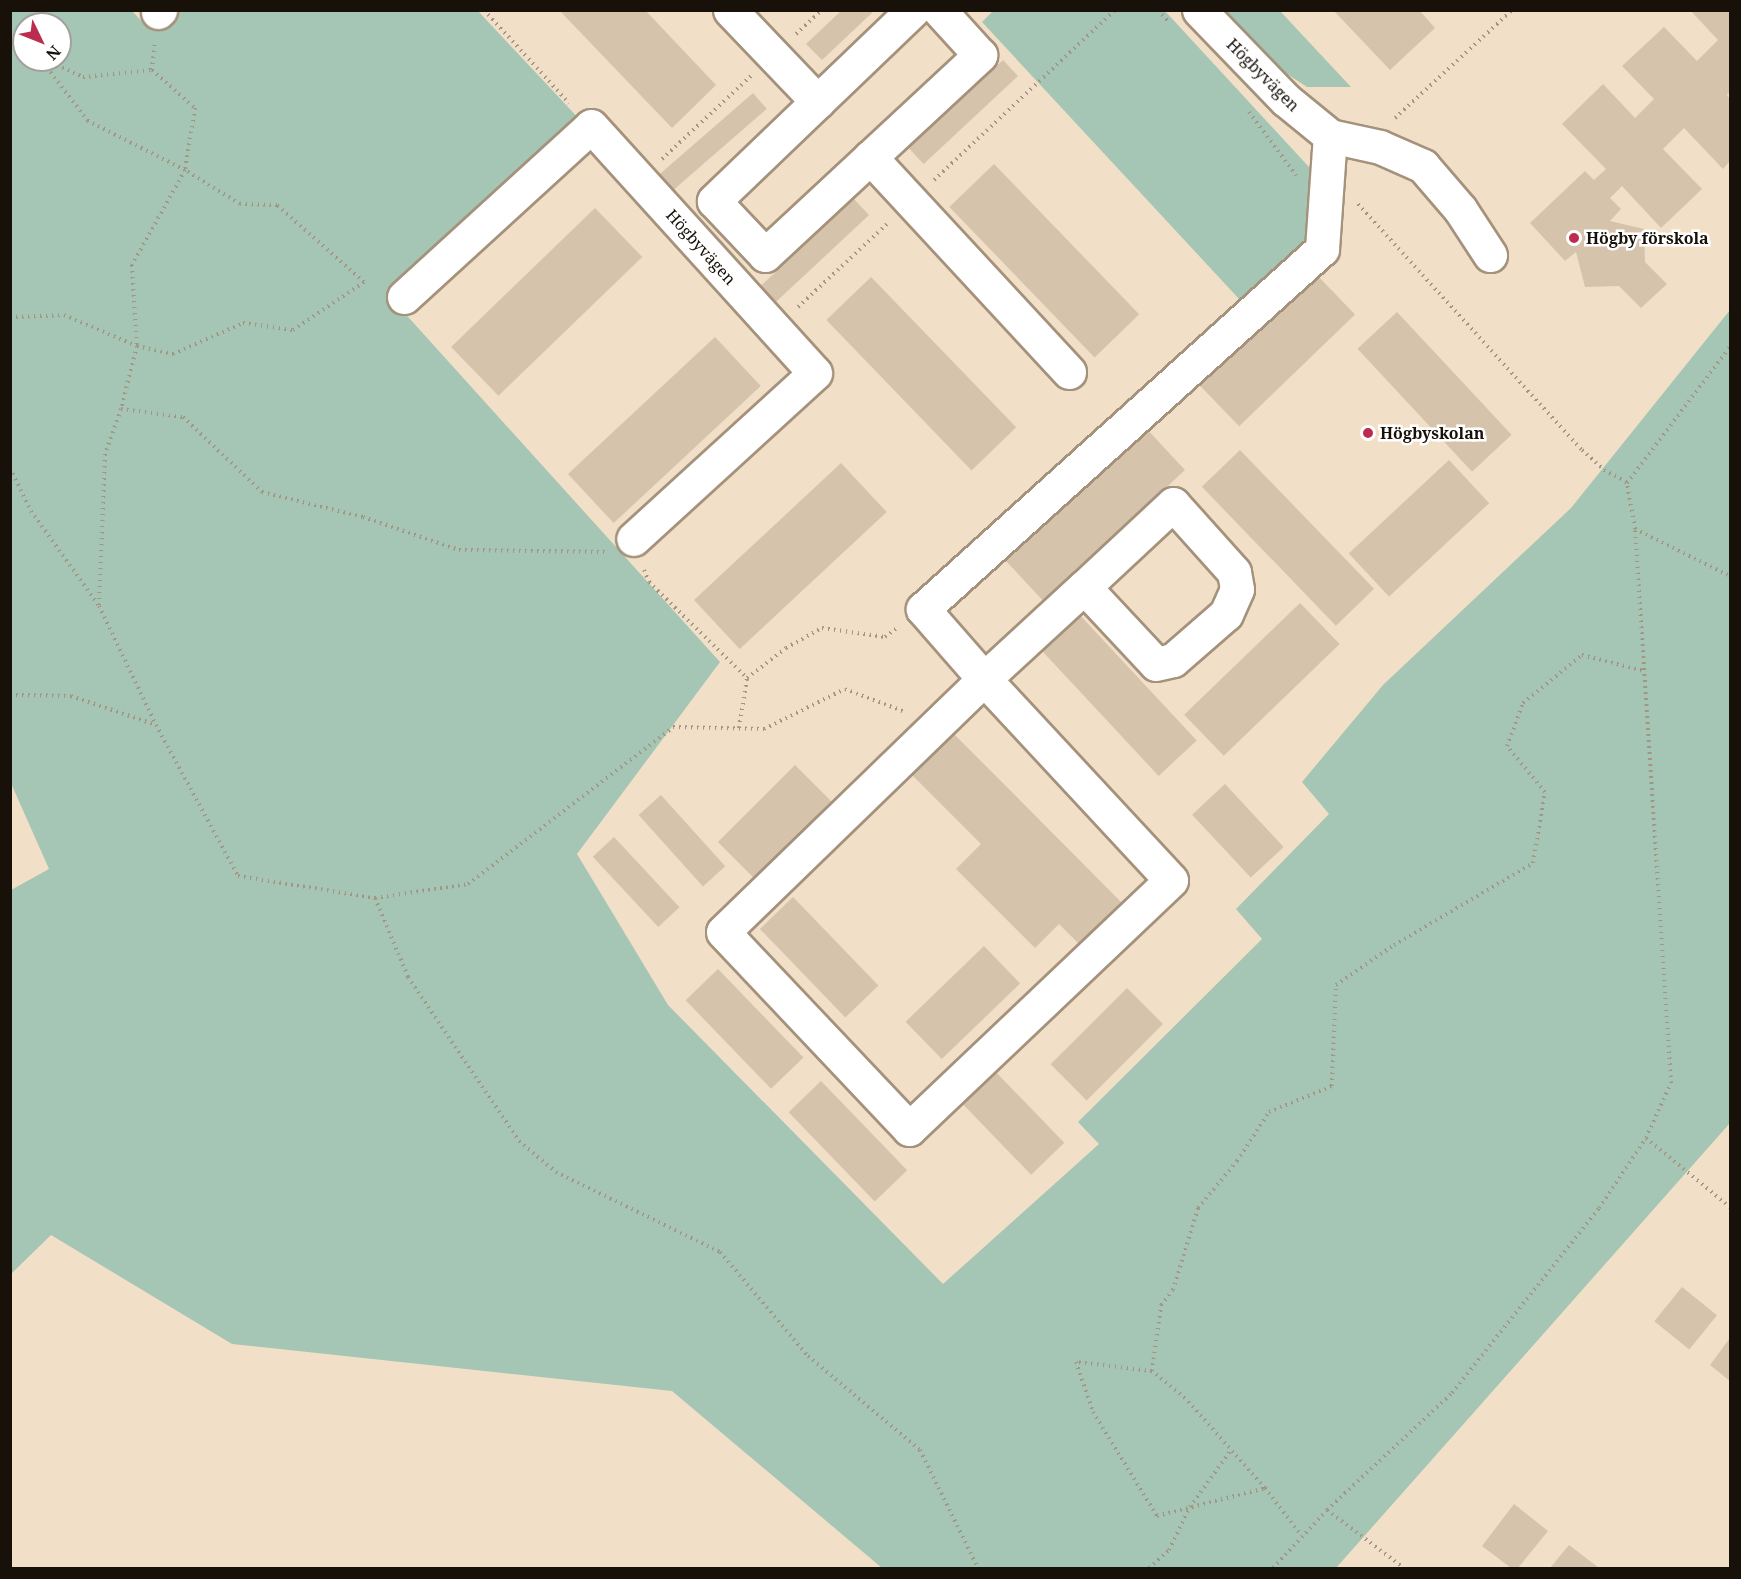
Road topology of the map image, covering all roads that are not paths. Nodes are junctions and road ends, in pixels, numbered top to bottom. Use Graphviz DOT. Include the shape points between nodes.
graph roads {
  1 [pos="730,10"];
  2 [pos="914,10"];
  3 [pos="954,15"];
  4 [pos="1187,19"];
  5 [pos="818,102"];
  6 [pos="1330,136"];
  7 [pos="870,157"];
  8 [pos="1490,255"];
  9 [pos="404,297"];
  10 [pos="1069,372"];
  11 [pos="633,539"];
  12 [pos="1084,587"];
  13 [pos="984,679"];
  1 -- 5 [label="street"];
  2 -- 5 [label="street"];
  3 -- 7 [label="street" via="980,55"];
  4 -- 6 [label="street, Högbyvägen"];
  5 -- 7 [label="street" via="714,201 765,255"];
  6 -- 8 [label="street" via="1380,147 1423,166 1460,209"];
  6 -- 13 [label="street" via="1322,249 923,609"];
  7 -- 10 [label="street"];
  9 -- 11 [label="street, Högbyvägen" via="591,126 815,373"];
  12 -- 12 [label="street" via="1173,504 1234,572 1237,589 1226,614 1173,660 1155,664"];
  12 -- 13 [label="street"];
  13 -- 13 [label="street" via="1171,879 909,1129 723,932"];
}
